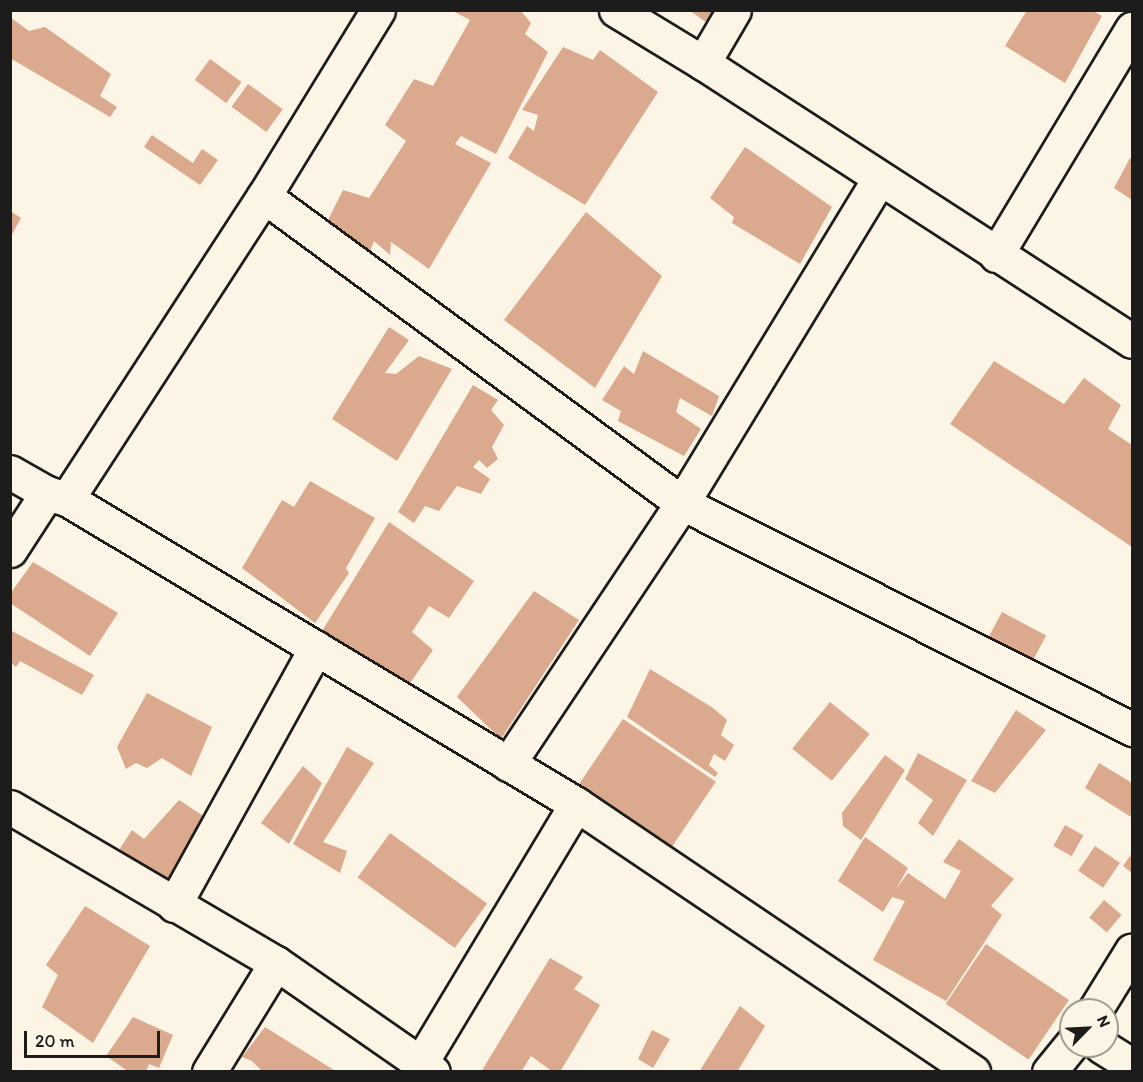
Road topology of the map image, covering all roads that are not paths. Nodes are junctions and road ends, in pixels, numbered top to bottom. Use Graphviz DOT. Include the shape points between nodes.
graph roads {
  1 [pos="378,10"];
  2 [pos="616,10"];
  3 [pos="734,10"];
  4 [pos="1132,29"];
  5 [pos="703,63"];
  6 [pos="879,179"];
  7 [pos="264,196"];
  8 [pos="996,255"];
  9 [pos="1132,341"];
  10 [pos="10,472"];
  11 [pos="57,496"];
  12 [pos="682,502"];
  13 [pos="10,550"];
  14 [pos="315,648"];
  15 [pos="1132,729"];
  16 [pos="508,764"];
  17 [pos="576,804"];
  18 [pos="10,807"];
  19 [pos="174,905"];
  20 [pos="1132,950"];
  21 [pos="276,963"];
  22 [pos="1102,998"];
  23 [pos="1119,1057"];
  24 [pos="1060,1058"];
  25 [pos="1132,1065"];
  26 [pos="426,1068"];
  27 [pos="209,1071"];
  28 [pos="973,1071"];
  29 [pos="1049,1071"];
  1 -- 7 [label="street"];
  2 -- 5 [label="street"];
  3 -- 5 [label="street"];
  4 -- 8 [label="street"];
  5 -- 6 [label="street"];
  6 -- 8 [label="street"];
  6 -- 12 [label="street"];
  7 -- 11 [label="street"];
  7 -- 12 [label="street"];
  8 -- 9 [label="street"];
  10 -- 11 [label="street"];
  11 -- 13 [label="street"];
  11 -- 14 [label="street"];
  12 -- 15 [label="street"];
  12 -- 16 [label="street"];
  14 -- 16 [label="street"];
  14 -- 19 [label="street"];
  16 -- 17 [label="street"];
  17 -- 26 [label="street"];
  17 -- 28 [label="street"];
  18 -- 19 [label="street"];
  19 -- 21 [label="street"];
  20 -- 22 [label="street"];
  21 -- 26 [label="street"];
  21 -- 27 [label="street"];
  23 -- 25 [label="street"];
  24 -- 29 [label="street"];
}
